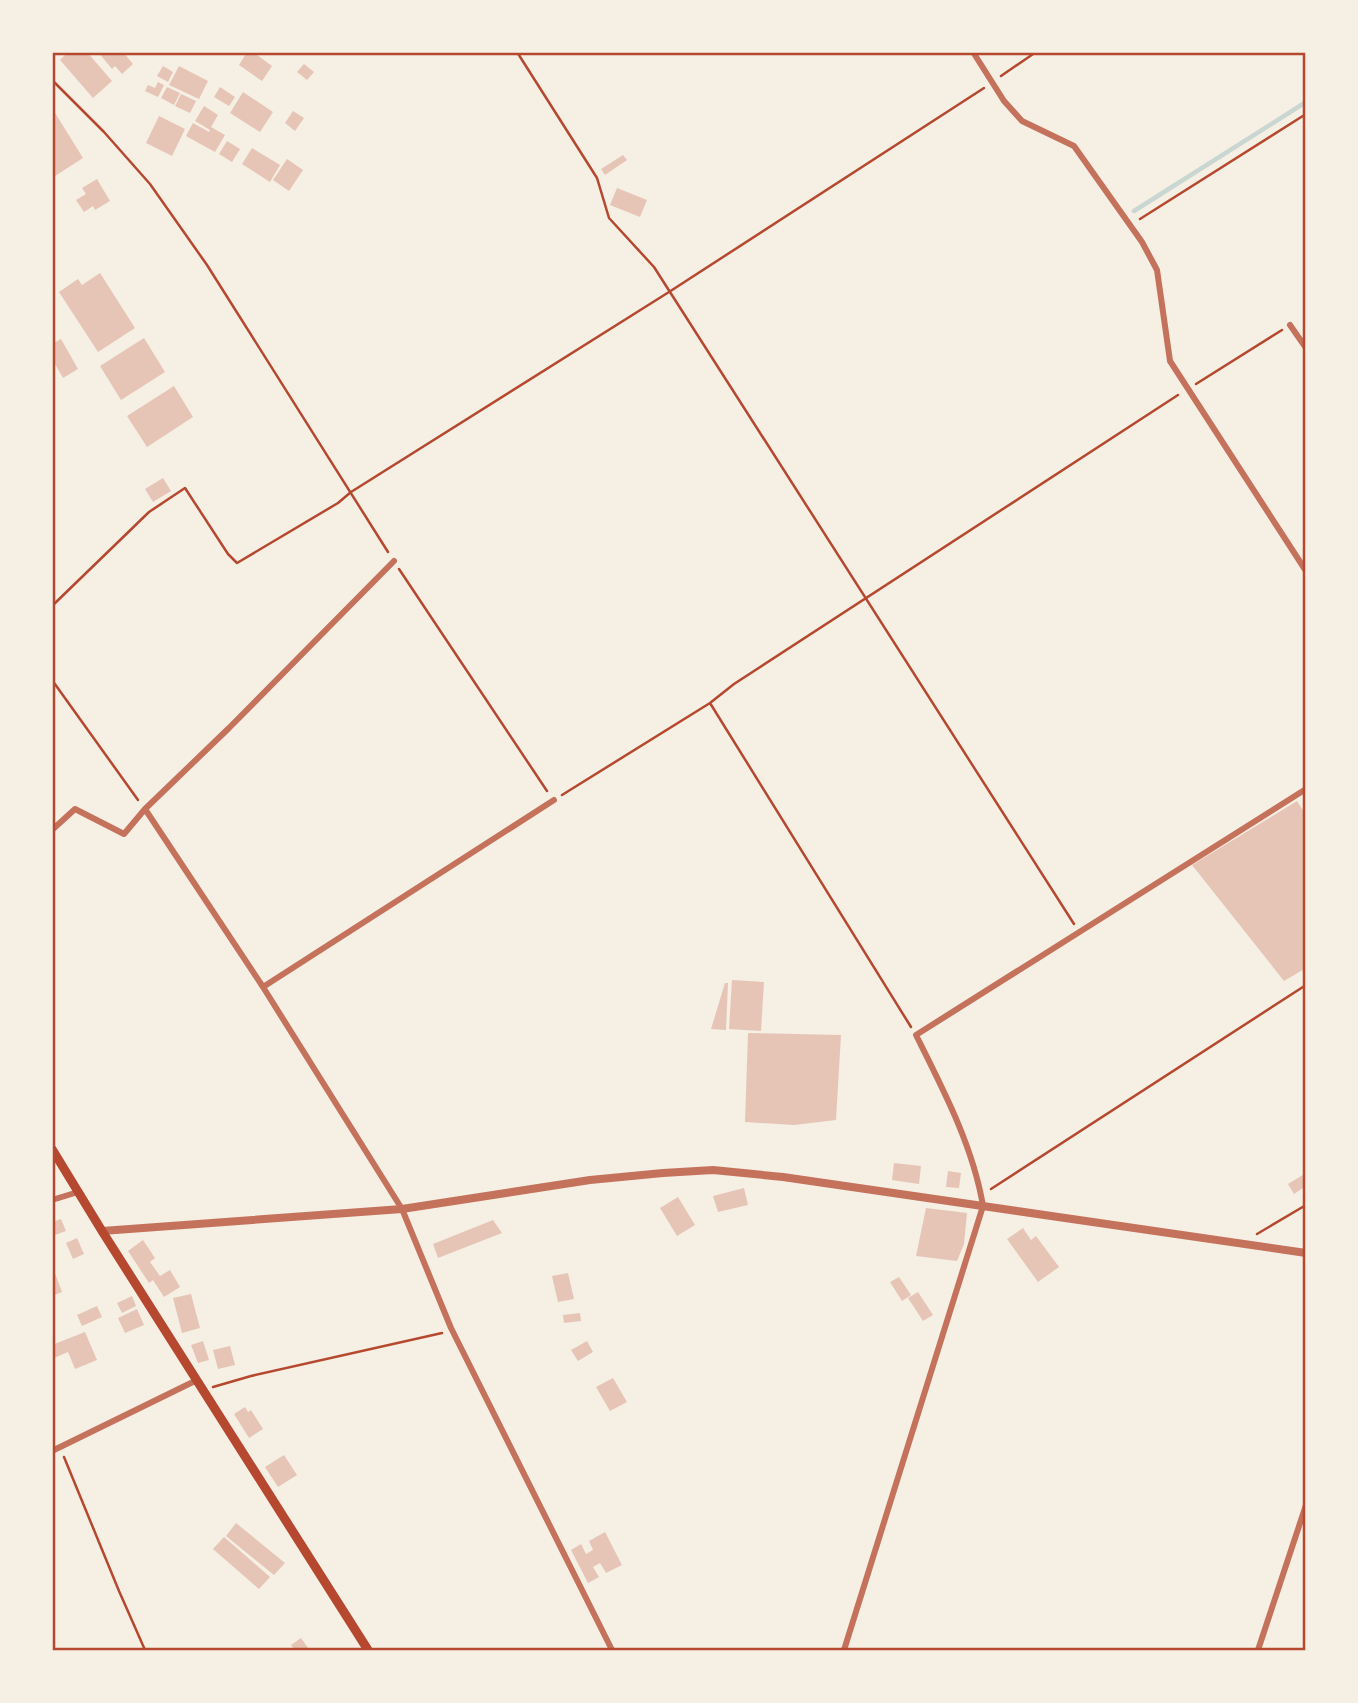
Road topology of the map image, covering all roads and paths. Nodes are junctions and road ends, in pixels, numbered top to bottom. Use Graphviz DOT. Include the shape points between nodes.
graph roads {
  1 [pos="517,52"];
  2 [pos="973,52"];
  3 [pos="1036,52"];
  4 [pos="52,80"];
  5 [pos="991,83"];
  6 [pos="1306,114"];
  7 [pos="1130,225"];
  8 [pos="669,292"];
  9 [pos="1290,325"];
  10 [pos="1306,348"];
  11 [pos="1187,390"];
  12 [pos="351,492"];
  13 [pos="394,561"];
  14 [pos="1306,572"];
  15 [pos="867,598"];
  16 [pos="52,606"];
  17 [pos="52,680"];
  18 [pos="710,703"];
  19 [pos="1306,789"];
  20 [pos="554,800"];
  21 [pos="145,809"];
  22 [pos="52,831"];
  23 [pos="1079,932"];
  24 [pos="1306,985"];
  25 [pos="263,988"];
  26 [pos="916,1035"];
  27 [pos="52,1149"];
  28 [pos="78,1192"];
  29 [pos="981,1195"];
  30 [pos="52,1200"];
  31 [pos="1306,1205"];
  32 [pos="983,1206"];
  33 [pos="402,1209"];
  34 [pos="102,1231"];
  35 [pos="1246,1245"];
  36 [pos="1306,1253"];
  37 [pos="451,1328"];
  38 [pos="197,1380"];
  39 [pos="203,1391"];
  40 [pos="60,1447"];
  41 [pos="52,1451"];
  42 [pos="1306,1505"];
  43 [pos="145,1650"];
  44 [pos="368,1650"];
  45 [pos="612,1650"];
  46 [pos="844,1650"];
  47 [pos="1258,1650"];
  1 -- 8 [label="path" via="597,178 609,218 654,267"];
  2 -- 5 [label="street"];
  3 -- 5 [label="path"];
  4 -- 12 [label="path" via="150,184"];
  5 -- 7 [label="street" via="1022,121 1074,146"];
  5 -- 8 [label="path"];
  6 -- 7 [label="path"];
  7 -- 11 [label="street" via="1157,270 1170,361"];
  8 -- 12 [label="path"];
  8 -- 15 [label="path"];
  9 -- 10 [label="street"];
  9 -- 11 [label="path"];
  11 -- 14 [label="street"];
  11 -- 15 [label="path"];
  12 -- 13 [label="path"];
  12 -- 16 [label="path" via="237,563 185,488 149,512"];
  13 -- 20 [label="path"];
  13 -- 21 [label="street"];
  15 -- 18 [label="path"];
  15 -- 23 [label="path"];
  17 -- 21 [label="path"];
  18 -- 20 [label="path"];
  18 -- 26 [label="path"];
  19 -- 23 [label="street"];
  20 -- 25 [label="street"];
  21 -- 22 [label="street" via="124,834 75,809"];
  21 -- 25 [label="street"];
  23 -- 26 [label="street"];
  24 -- 29 [label="path"];
  25 -- 33 [label="street"];
  26 -- 29 [label="street" via="945,1093"];
  27 -- 28 [label="main road"];
  28 -- 30 [label="street"];
  28 -- 34 [label="main road"];
  29 -- 32 [label="street"];
  31 -- 35 [label="path"];
  32 -- 33 [label="street" via="713,1170 590,1180"];
  32 -- 35 [label="street"];
  32 -- 46 [label="street"];
  33 -- 34 [label="street"];
  33 -- 37 [label="street"];
  34 -- 38 [label="main road"];
  35 -- 36 [label="street"];
  37 -- 39 [label="path"];
  37 -- 45 [label="street"];
  38 -- 39 [label="main road"];
  38 -- 40 [label="street"];
  39 -- 44 [label="main road"];
  40 -- 41 [label="street"];
  40 -- 43 [label="path"];
  42 -- 47 [label="street"];
}
